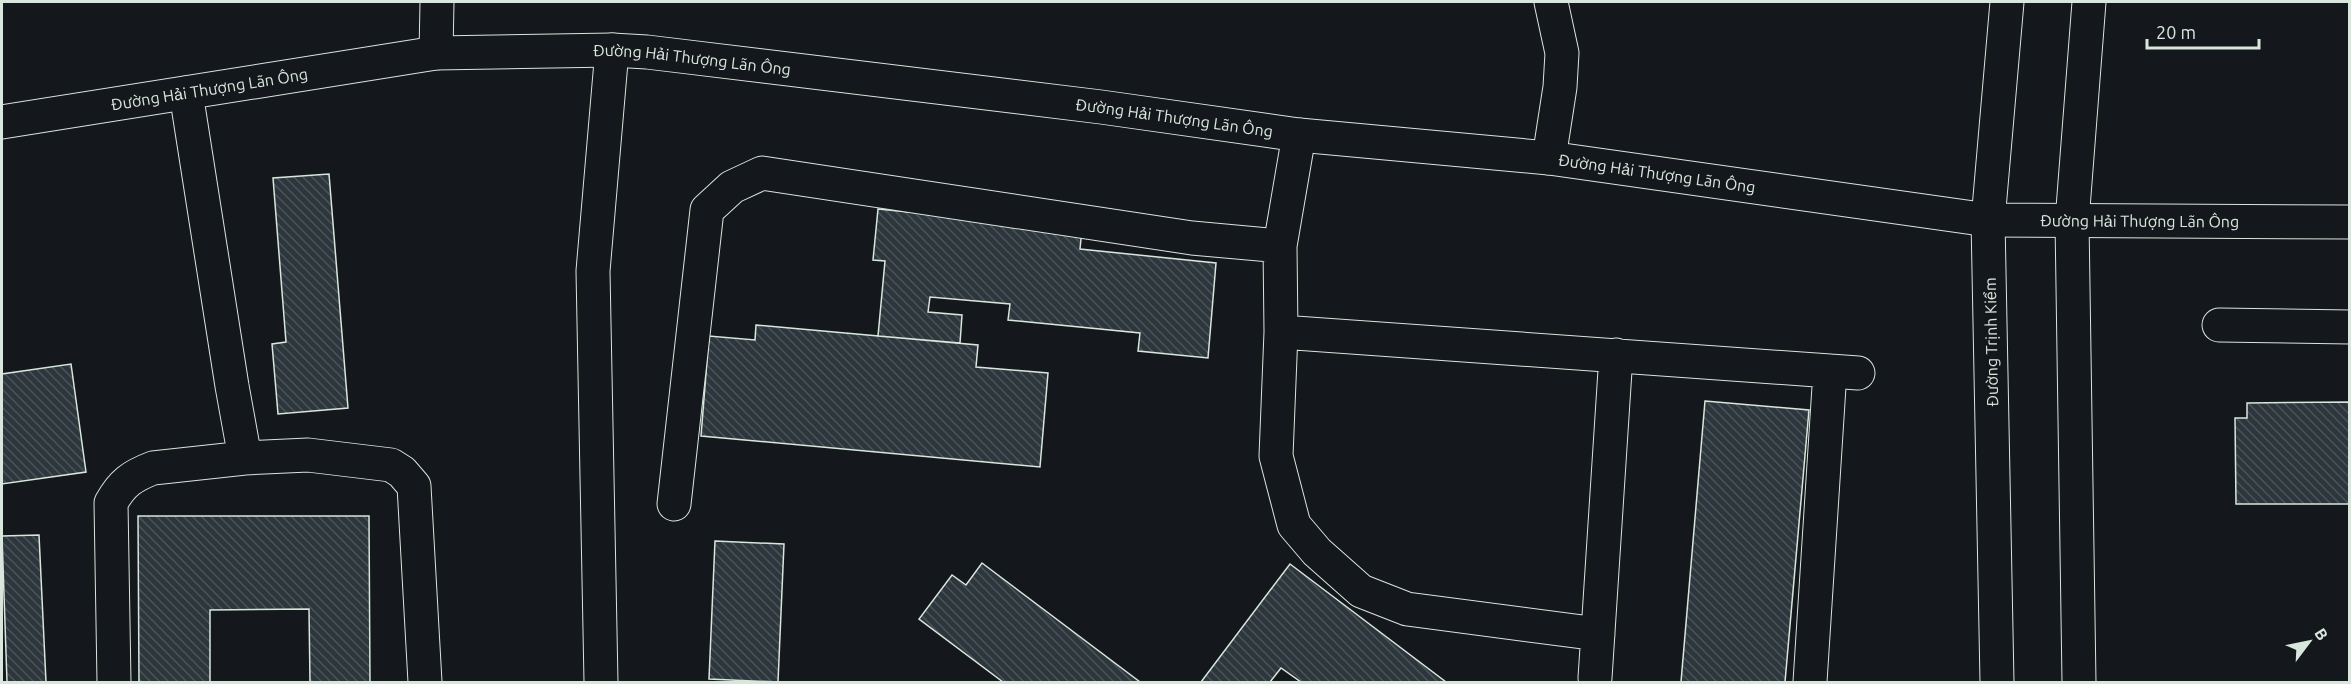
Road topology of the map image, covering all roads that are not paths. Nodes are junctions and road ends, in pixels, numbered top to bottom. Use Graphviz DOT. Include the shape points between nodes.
graph roads {
  1 [pos="437,2"];
  2 [pos="1551,2"];
  3 [pos="2007,2"];
  4 [pos="2089,2"];
  5 [pos="612,50"];
  6 [pos="436,53"];
  7 [pos="186,93"];
  8 [pos="2,122"];
  9 [pos="1299,135"];
  10 [pos="1549,158"];
  11 [pos="1988,220"];
  12 [pos="2072,220"];
  13 [pos="2349,222"];
  14 [pos="1280,246"];
  15 [pos="2219,325"];
  16 [pos="2349,327"];
  17 [pos="1281,332"];
  18 [pos="1616,355"];
  19 [pos="245,458"];
  20 [pos="674,504"];
  21 [pos="1598,634"];
  22 [pos="1595,678"];
  23 [pos="114,682"];
  24 [pos="425,682"];
  25 [pos="601,682"];
  26 [pos="1810,682"];
  27 [pos="1997,682"];
  28 [pos="2079,682"];
  1 -- 6 [label="main road"];
  2 -- 10 [label="main road" via="1562,52"];
  3 -- 11 [label="main road, Đường Trịnh Kiểm"];
  4 -- 12 [label="main road"];
  5 -- 6 [label="main road, Đường Hải Thượng Lãn Ông"];
  5 -- 9 [label="main road, Đường Hải Thượng Lãn Ông" via="1101,107"];
  5 -- 25 [label="main road" via="593,271"];
  6 -- 7 [label="main road, Đường Hải Thượng Lãn Ông"];
  7 -- 8 [label="main road, Đường Hải Thượng Lãn Ông"];
  7 -- 19 [label="main road"];
  9 -- 10 [label="main road, Đường Hải Thượng Lãn Ông"];
  9 -- 14 [label="main road"];
  10 -- 11 [label="main road, Đường Hải Thượng Lãn Ông"];
  11 -- 12 [label="main road, Đường Hải Thượng Lãn Ông"];
  11 -- 27 [label="main road, Đường Trịnh Kiểm"];
  12 -- 13 [label="main road, Đường Hải Thượng Lãn Ông"];
  12 -- 28 [label="main road"];
  14 -- 17 [label="main road"];
  14 -- 20 [label="main road" via="1192,238 762,173 732,187 707,210"];
  15 -- 16 [label="main road"];
  17 -- 18 [label="main road"];
  17 -- 21 [label="main road" via="1276,456 1294,525 1317,552 1361,591 1407,609"];
  18 -- 21 [label="main road"];
  18 -- 26 [label="main road" via="1844,372"];
  19 -- 23 [label="main road" via="153,468 120,487 111,503"];
  19 -- 24 [label="main road" via="308,455 392,465 414,486"];
  21 -- 22 [label="main road"];
}
